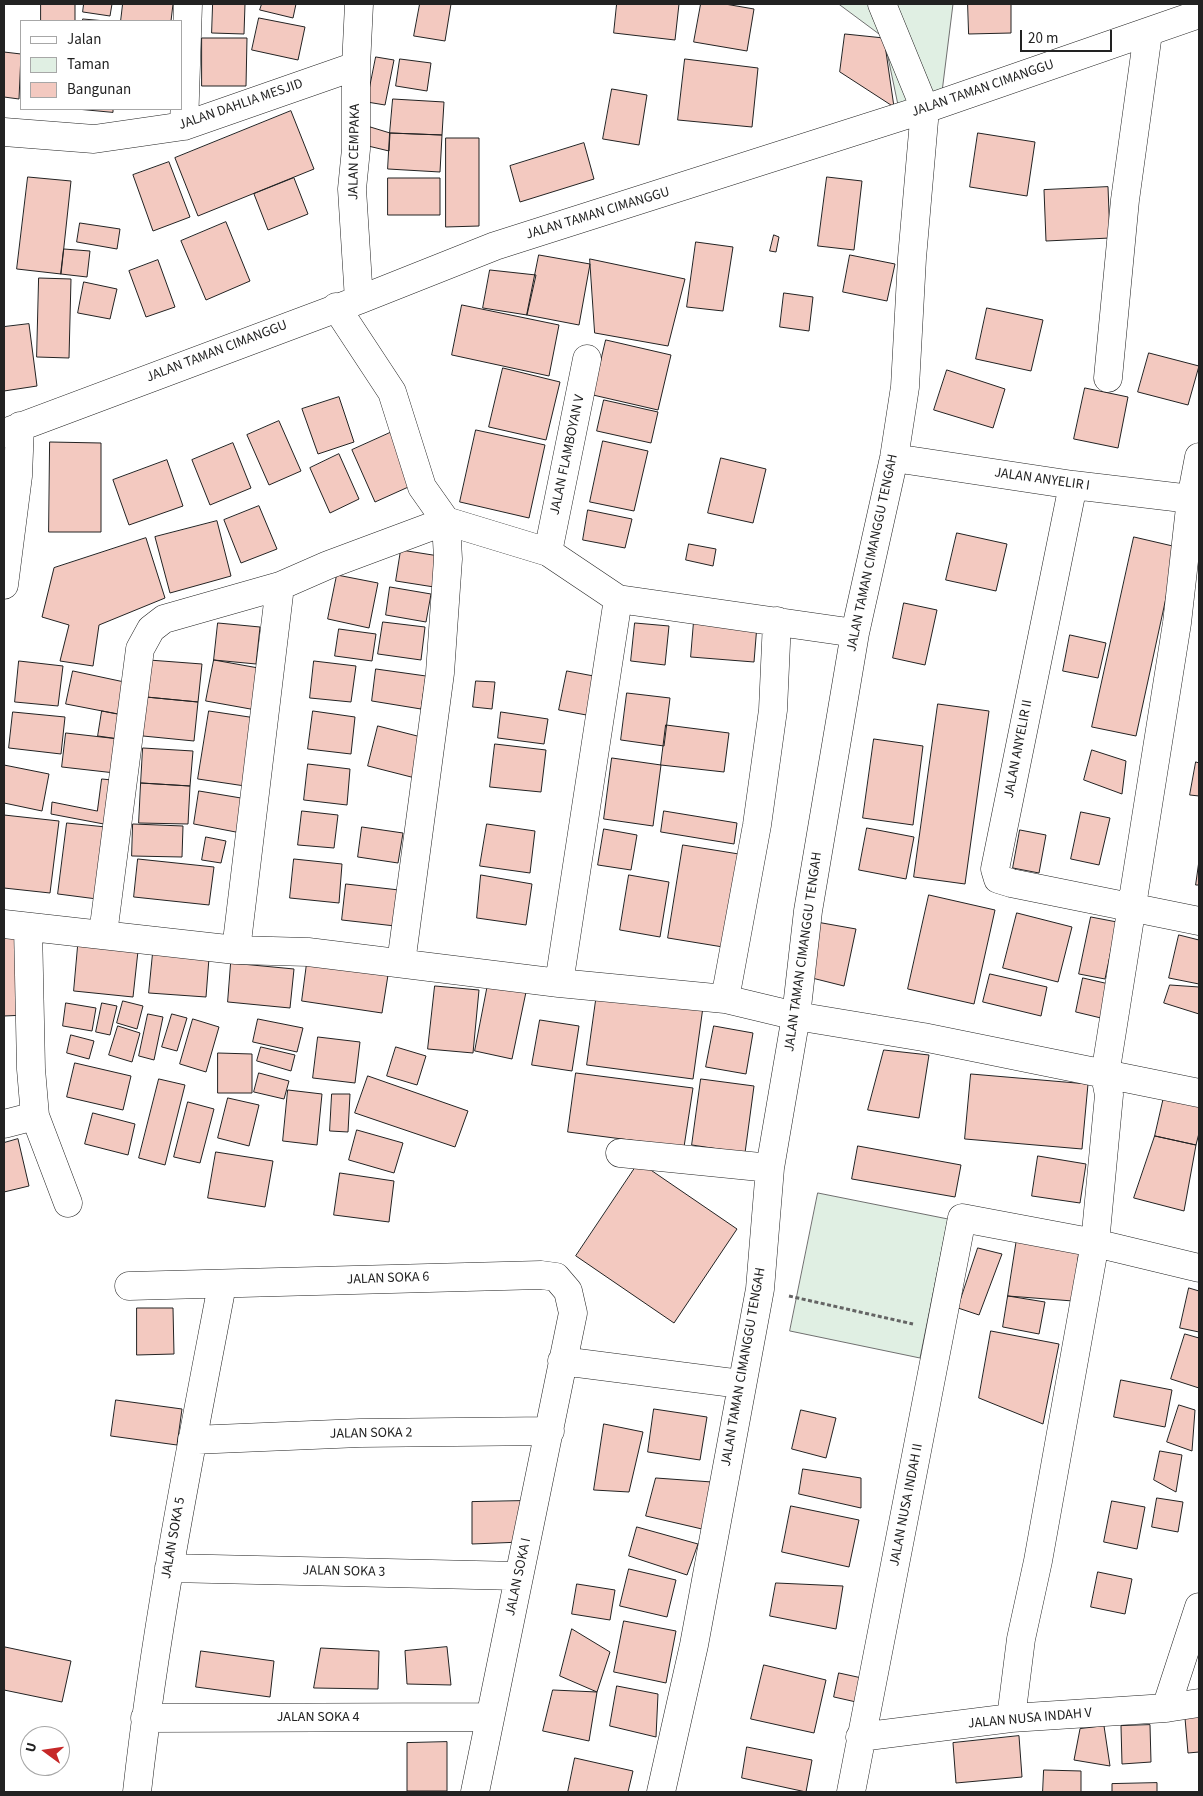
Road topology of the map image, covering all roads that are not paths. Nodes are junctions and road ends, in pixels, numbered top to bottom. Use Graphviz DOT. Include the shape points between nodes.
graph roads {
  1 [pos="188,4"];
  2 [pos="359,4"];
  3 [pos="882,4"];
  4 [pos="1199,14"];
  5 [pos="1148,32"];
  6 [pos="356,66"];
  7 [pos="925,109"];
  8 [pos="184,126"];
  9 [pos="4,132"];
  10 [pos="347,304"];
  11 [pos="587,359"];
  12 [pos="1108,378"];
  13 [pos="12,430"];
  14 [pos="1199,457"];
  15 [pos="894,458"];
  16 [pos="1073,485"];
  17 [pos="1191,499"];
  18 [pos="446,521"];
  19 [pos="548,552"];
  20 [pos="4,586"];
  21 [pos="280,586"];
  22 [pos="618,599"];
  23 [pos="777,621"];
  24 [pos="855,632"];
  25 [pos="1132,907"];
  26 [pos="1199,922"];
  27 [pos="16,926"];
  28 [pos="103,934"];
  29 [pos="236,950"];
  30 [pos="400,963"];
  31 [pos="559,983"];
  32 [pos="725,999"];
  33 [pos="796,1016"];
  34 [pos="1105,1075"];
  35 [pos="1199,1093"];
  36 [pos="35,1116"];
  37 [pos="4,1124"];
  38 [pos="620,1153"];
  39 [pos="770,1168"];
  40 [pos="68,1203"];
  41 [pos="1095,1243"];
  42 [pos="1199,1268"];
  43 [pos="222,1285"];
  44 [pos="130,1286"];
  45 [pos="562,1361"];
  46 [pos="741,1384"];
  47 [pos="550,1431"];
  48 [pos="192,1440"];
  49 [pos="169,1568"];
  50 [pos="519,1576"];
  51 [pos="1198,1605"];
  52 [pos="1199,1703"];
  53 [pos="1166,1708"];
  54 [pos="146,1718"];
  55 [pos="490,1718"];
  56 [pos="1012,1718"];
  57 [pos="860,1737"];
  58 [pos="137,1792"];
  59 [pos="475,1792"];
  60 [pos="661,1792"];
  61 [pos="851,1792"];
  1 -- 8 [label="street"];
  2 -- 6 [label="street, JALAN CEMPAKA"];
  3 -- 7 [label="street"];
  4 -- 5 [label="street, JALAN TAMAN CIMANGGU"];
  5 -- 7 [label="street, JALAN TAMAN CIMANGGU"];
  5 -- 12 [label="street" via="1125,200"];
  6 -- 8 [label="street, JALAN DAHLIA MESJID"];
  6 -- 10 [label="street, JALAN CEMPAKA" via="356,149"];
  7 -- 10 [label="street, JALAN TAMAN CIMANGGU" via="495,246"];
  7 -- 15 [label="street, JALAN TAMAN CIMANGGU TENGAH" via="905,387"];
  8 -- 9 [label="street, JALAN DAHLIA MESJID" via="94,139"];
  10 -- 13 [label="street, JALAN TAMAN CIMANGGU"];
  10 -- 18 [label="street" via="392,392 422,487"];
  11 -- 19 [label="street, JALAN FLAMBOYAN V"];
  13 -- 20 [label="street" via="18,476"];
  14 -- 17 [label="street"];
  15 -- 16 [label="street, JALAN ANYELIR I"];
  15 -- 24 [label="street, JALAN TAMAN CIMANGGU TENGAH"];
  16 -- 17 [label="street, JALAN ANYELIR I"];
  16 -- 25 [label="street, JALAN ANYELIR II" via="995,869 998,879 1011,883"];
  17 -- 25 [label="street" via="1177,623"];
  18 -- 19 [label="street"];
  18 -- 21 [label="street"];
  18 -- 30 [label="street" via="448,559 440,673"];
  19 -- 22 [label="street"];
  21 -- 28 [label="street" via="164,619 145,638 140,649"];
  21 -- 29 [label="street"];
  22 -- 23 [label="street"];
  22 -- 31 [label="street"];
  23 -- 24 [label="street"];
  23 -- 32 [label="street" via="773,710 757,826"];
  24 -- 33 [label="street, JALAN TAMAN CIMANGGU TENGAH" via="808,911"];
  25 -- 26 [label="street"];
  25 -- 34 [label="street"];
  27 -- 28 [label="street"];
  27 -- 36 [label="street"];
  28 -- 29 [label="street"];
  29 -- 30 [label="street" via="308,952"];
  30 -- 31 [label="street"];
  31 -- 32 [label="street"];
  32 -- 33 [label="street"];
  33 -- 34 [label="street" via="923,1037"];
  33 -- 39 [label="street, JALAN TAMAN CIMANGGU TENGAH"];
  34 -- 35 [label="street"];
  34 -- 41 [label="street" via="1109,1095"];
  36 -- 37 [label="street"];
  36 -- 40 [label="street"];
  38 -- 39 [label="street"];
  39 -- 46 [label="street, JALAN TAMAN CIMANGGU TENGAH" via="760,1289"];
  41 -- 42 [label="street"];
  41 -- 56 [label="street" via="1021,1639"];
  41 -- 57 [label="street, JALAN NUSA INDAH II" via="962,1218"];
  43 -- 44 [label="street, JALAN SOKA 6"];
  43 -- 45 [label="street, JALAN SOKA 6" via="513,1275 556,1277 568,1291 573,1313"];
  43 -- 48 [label="street, JALAN SOKA 5"];
  45 -- 46 [label="street"];
  45 -- 47 [label="street, JALAN SOKA I"];
  46 -- 60 [label="street, JALAN TAMAN CIMANGGU TENGAH" via="694,1645"];
  47 -- 48 [label="street, JALAN SOKA 2" via="360,1433"];
  47 -- 50 [label="street, JALAN SOKA I"];
  48 -- 49 [label="street, JALAN SOKA 5"];
  49 -- 50 [label="street, JALAN SOKA 3"];
  49 -- 54 [label="street, JALAN SOKA 5"];
  50 -- 55 [label="street, JALAN SOKA I"];
  51 -- 53 [label="street"];
  52 -- 53 [label="street, JALAN NUSA INDAH V"];
  53 -- 56 [label="street, JALAN NUSA INDAH V"];
  54 -- 55 [label="street, JALAN SOKA 4"];
  54 -- 58 [label="street, JALAN SOKA 5"];
  55 -- 59 [label="street, JALAN SOKA I"];
  56 -- 57 [label="street, JALAN NUSA INDAH V"];
  57 -- 61 [label="street, JALAN NUSA INDAH II"];
}
